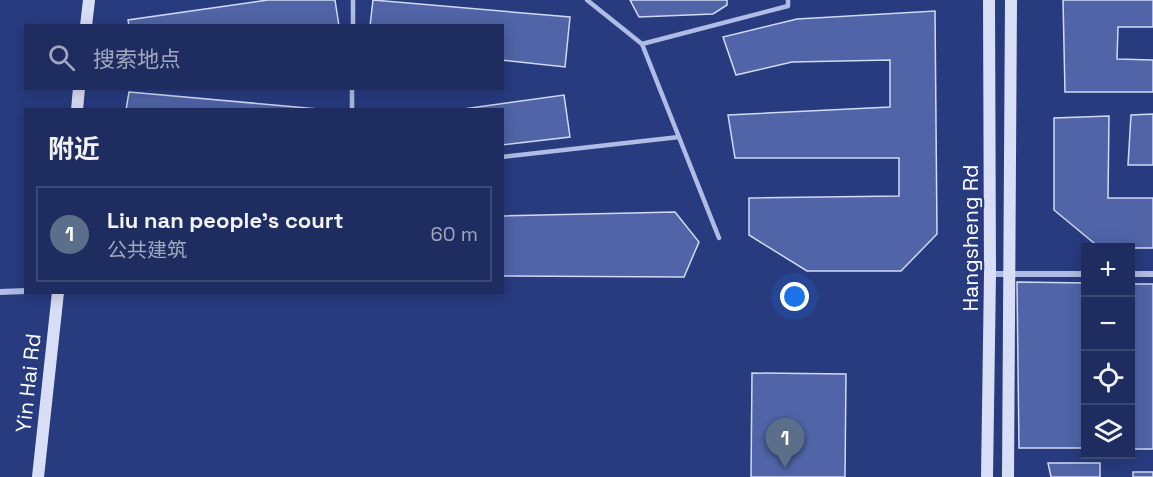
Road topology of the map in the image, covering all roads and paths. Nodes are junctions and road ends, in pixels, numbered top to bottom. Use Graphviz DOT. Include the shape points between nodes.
graph roads {
  1 [pos="89,0"];
  2 [pos="353,0"];
  3 [pos="587,0"];
  4 [pos="788,0"];
  5 [pos="989,0"];
  6 [pos="1011,0"];
  7 [pos="86,24"];
  8 [pos="353,24"];
  9 [pos="642,44"];
  10 [pos="80,90"];
  11 [pos="352,90"];
  12 [pos="77,108"];
  13 [pos="352,108"];
  14 [pos="679,137"];
  15 [pos="504,157"];
  16 [pos="719,238"];
  17 [pos="990,274"];
  18 [pos="1010,274"];
  19 [pos="1081,274"];
  20 [pos="1135,274"];
  21 [pos="1153,274"];
  22 [pos="24,291"];
  23 [pos="0,292"];
  24 [pos="58,294"];
  25 [pos="38,477"];
  26 [pos="987,477"];
  27 [pos="1008,477"];
  1 -- 7 [label="street"];
  2 -- 8 [label="lane"];
  3 -- 9 [label="lane"];
  4 -- 9 [label="lane" via="788,6"];
  5 -- 17 [label="street, Hangsheng Rd"];
  6 -- 18 [label="street"];
  9 -- 14 [label="lane"];
  10 -- 12 [label="street"];
  11 -- 13 [label="lane"];
  14 -- 15 [label="lane"];
  14 -- 16 [label="lane"];
  17 -- 18 [label="street"];
  17 -- 26 [label="street, Hangsheng Rd"];
  18 -- 19 [label="street"];
  18 -- 27 [label="street"];
  20 -- 21 [label="street"];
  22 -- 23 [label="street"];
  24 -- 25 [label="street, Yin Hai Rd"];
}
